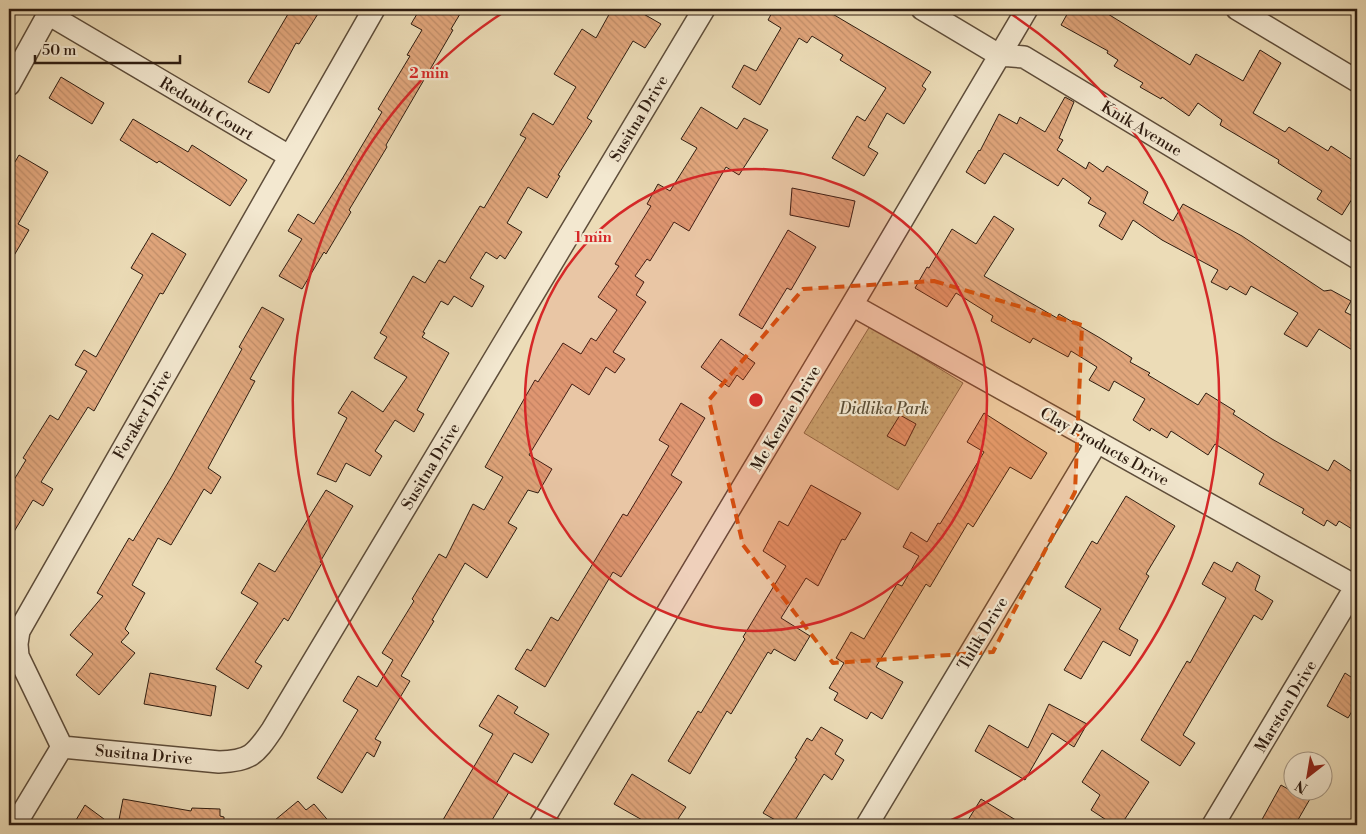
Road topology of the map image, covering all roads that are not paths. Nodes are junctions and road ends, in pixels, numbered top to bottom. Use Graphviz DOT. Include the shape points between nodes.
graph roads {
  1 [pos="374,9"];
  2 [pos="704,9"];
  3 [pos="922,9"];
  4 [pos="1027,9"];
  5 [pos="1237,9"];
  6 [pos="50,11"];
  7 [pos="999,55"];
  8 [pos="1357,81"];
  9 [pos="9,85"];
  10 [pos="289,156"];
  11 [pos="1357,258"];
  12 [pos="852,305"];
  13 [pos="1097,442"];
  14 [pos="1357,587"];
  15 [pos="62,747"];
  16 [pos="16,825"];
  17 [pos="540,825"];
  18 [pos="867,825"];
  19 [pos="1213,825"];
  1 -- 10 [label="street, Foraker Drive"];
  2 -- 15 [label="street, Susitna Drive" via="262,745 238,761 219,762"];
  3 -- 7 [label="street, Knik Avenue"];
  4 -- 7 [label="street, Mc Kenzie Drive"];
  5 -- 8 [label="street"];
  6 -- 9 [label="street"];
  6 -- 10 [label="street, Redoubt Court"];
  7 -- 11 [label="street, Knik Avenue" via="1024,56"];
  7 -- 12 [label="street, Mc Kenzie Drive"];
  10 -- 15 [label="street, Foraker Drive" via="20,631 18,656"];
  12 -- 13 [label="street, Clay Products Drive"];
  12 -- 17 [label="street, Mc Kenzie Drive"];
  13 -- 14 [label="street, Clay Products Drive"];
  13 -- 18 [label="street, Tulik Drive"];
  14 -- 19 [label="street, Marston Drive"];
  15 -- 16 [label="street"];
}
